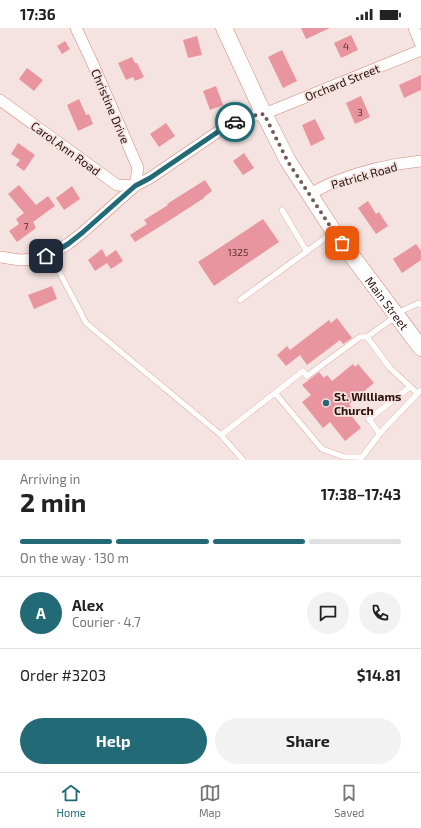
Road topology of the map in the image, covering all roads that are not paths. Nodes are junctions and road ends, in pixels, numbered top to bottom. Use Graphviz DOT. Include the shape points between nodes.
graph roads {
  1 [pos="76,28"];
  2 [pos="224,28"];
  3 [pos="414,28"];
  4 [pos="421,45"];
  5 [pos="421,50"];
  6 [pos="0,100"];
  7 [pos="264,114"];
  8 [pos="421,160"];
  9 [pos="135,186"];
  10 [pos="309,195"];
  11 [pos="282,210"];
  12 [pos="334,232"];
  13 [pos="307,252"];
  14 [pos="50,254"];
  15 [pos="0,257"];
  16 [pos="240,300"];
  17 [pos="421,305"];
  18 [pos="396,315"];
  19 [pos="367,337"];
  20 [pos="421,348"];
  21 [pos="410,387"];
  22 [pos="419,392"];
  23 [pos="275,393"];
  24 [pos="380,434"];
  25 [pos="221,435"];
  26 [pos="361,459"];
  27 [pos="243,460"];
  1 -- 9 [label="street, Christine Drive" via="138,168"];
  2 -- 7 [label="main road, Main Street"];
  3 -- 4 [label="street"];
  5 -- 7 [label="street, Orchard Street"];
  6 -- 9 [label="street, Carol Ann Road" via="117,185"];
  7 -- 9 [label="street, Orchard Street" via="250,116 225,127"];
  7 -- 10 [label="main road, Main Street" via="288,162"];
  8 -- 10 [label="street, Patrick Road" via="360,173 334,182"];
  9 -- 14 [label="street, Orchard Street" via="82,233"];
  10 -- 12 [label="main road, Main Street"];
  11 -- 13 [label="lane"];
  12 -- 13 [label="lane"];
  12 -- 18 [label="main road, Main Street"];
  13 -- 16 [label="lane"];
  14 -- 15 [label="street, Orchard Street" via="20,260"];
  14 -- 25 [label="lane" via="86,323"];
  17 -- 18 [label="lane" via="419,303"];
  18 -- 19 [label="lane"];
  18 -- 20 [label="main road, Main Street"];
  19 -- 21 [label="lane" via="390,368"];
  19 -- 23 [label="lane" via="360,337 307,376 304,371"];
  21 -- 22 [label="lane"];
  21 -- 24 [label="lane" via="369,419"];
  22 -- 24 [label="lane"];
  23 -- 25 [label="lane"];
  23 -- 26 [label="lane" via="322,449 344,458"];
  24 -- 26 [label="lane"];
  25 -- 27 [label="lane"];
}
